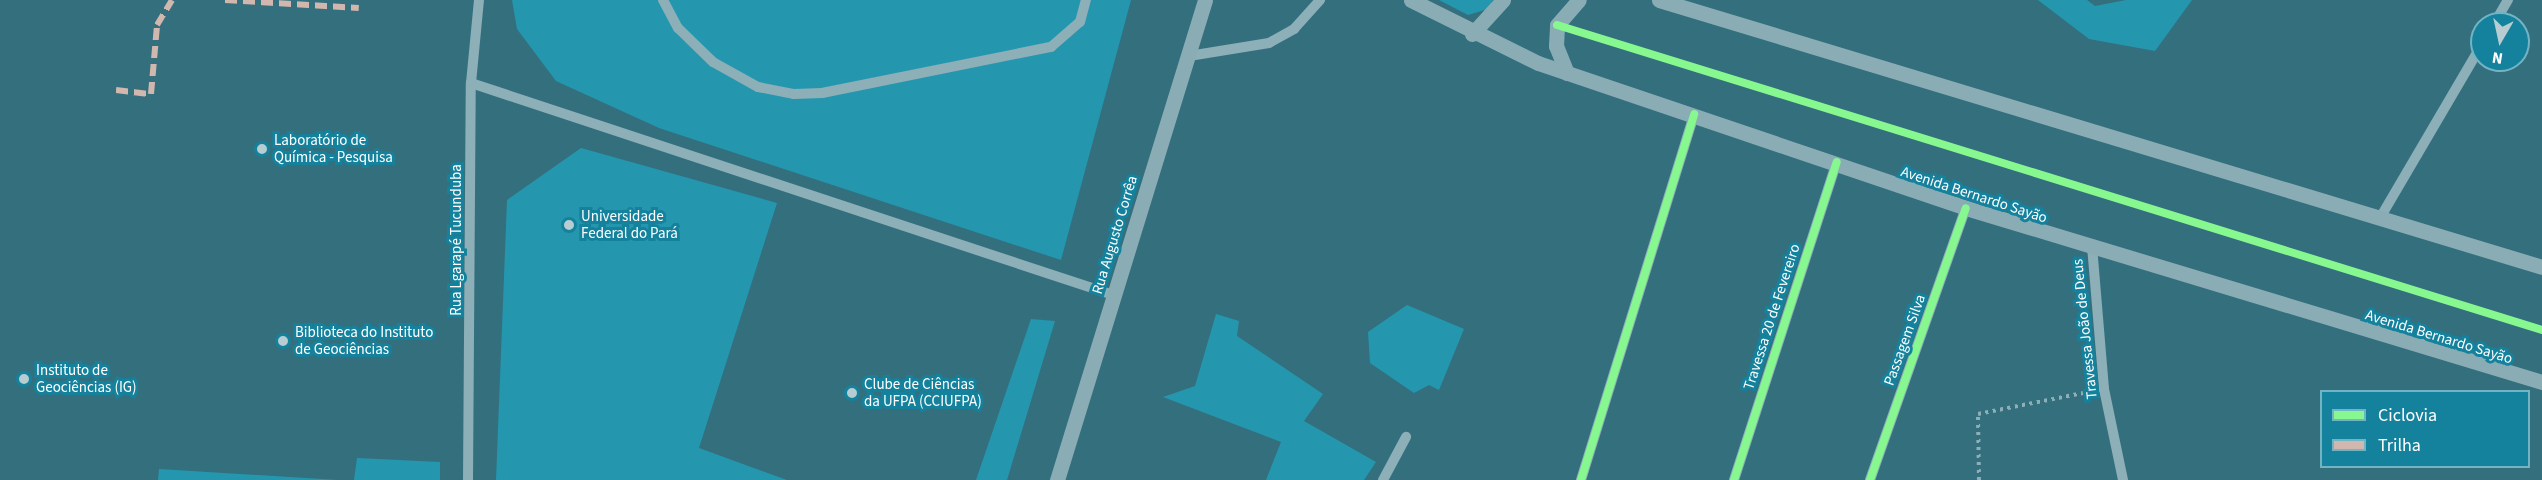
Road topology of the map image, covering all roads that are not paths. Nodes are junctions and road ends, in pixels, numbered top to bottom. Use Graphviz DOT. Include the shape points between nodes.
graph roads {
  1 [pos="479,0"];
  2 [pos="663,0"];
  3 [pos="1086,0"];
  4 [pos="1205,0"];
  5 [pos="1320,0"];
  6 [pos="1411,0"];
  7 [pos="1503,0"];
  8 [pos="1579,0"];
  9 [pos="1659,0"];
  10 [pos="1472,34"];
  11 [pos="1189,56"];
  12 [pos="2470,64"];
  13 [pos="1567,74"];
  14 [pos="471,83"];
  15 [pos="1694,114"];
  16 [pos="1837,162"];
  17 [pos="1966,208"];
  18 [pos="2380,218"];
  19 [pos="2092,246"];
  20 [pos="2542,267"];
  21 [pos="1116,296"];
  22 [pos="2542,382"];
  23 [pos="1406,436"];
  24 [pos="468,480"];
  25 [pos="1057,480"];
  26 [pos="1383,480"];
  27 [pos="1581,480"];
  28 [pos="1734,480"];
  29 [pos="1870,480"];
  30 [pos="2123,480"];
  1 -- 14 [label="street, Rua Lgarapé Tucunduba"];
  2 -- 3 [label="street" via="678,28 713,62 758,87 794,94 822,93 1051,47 1080,22"];
  4 -- 11 [label="main road, Rua Augusto Corrêa"];
  5 -- 11 [label="street" via="1294,29 1269,43"];
  6 -- 10 [label="main road, Avenida Bernardo Sayão"];
  7 -- 10 [label="main road"];
  8 -- 13 [label="main road" via="1557,25 1556,46"];
  9 -- 18 [label="main road"];
  10 -- 13 [label="main road, Avenida Bernardo Sayão"];
  11 -- 21 [label="main road, Rua Augusto Corrêa"];
  12 -- 18 [label="street"];
  13 -- 15 [label="main road, Avenida Bernardo Sayão"];
  14 -- 21 [label="street"];
  14 -- 24 [label="street, Rua Lgarapé Tucunduba"];
  15 -- 16 [label="main road, Avenida Bernardo Sayão"];
  15 -- 27 [label="street"];
  16 -- 17 [label="main road, Avenida Bernardo Sayão"];
  16 -- 28 [label="street, Travessa 20 de Fevereiro"];
  17 -- 19 [label="main road, Avenida Bernardo Sayão"];
  17 -- 29 [label="street, Passagem Silva"];
  18 -- 20 [label="main road"];
  19 -- 22 [label="main road, Avenida Bernardo Sayão"];
  19 -- 30 [label="street, Travessa João de Deus" via="2104,389"];
  21 -- 25 [label="main road, Rua Augusto Corrêa"];
  23 -- 26 [label="street"];
}
